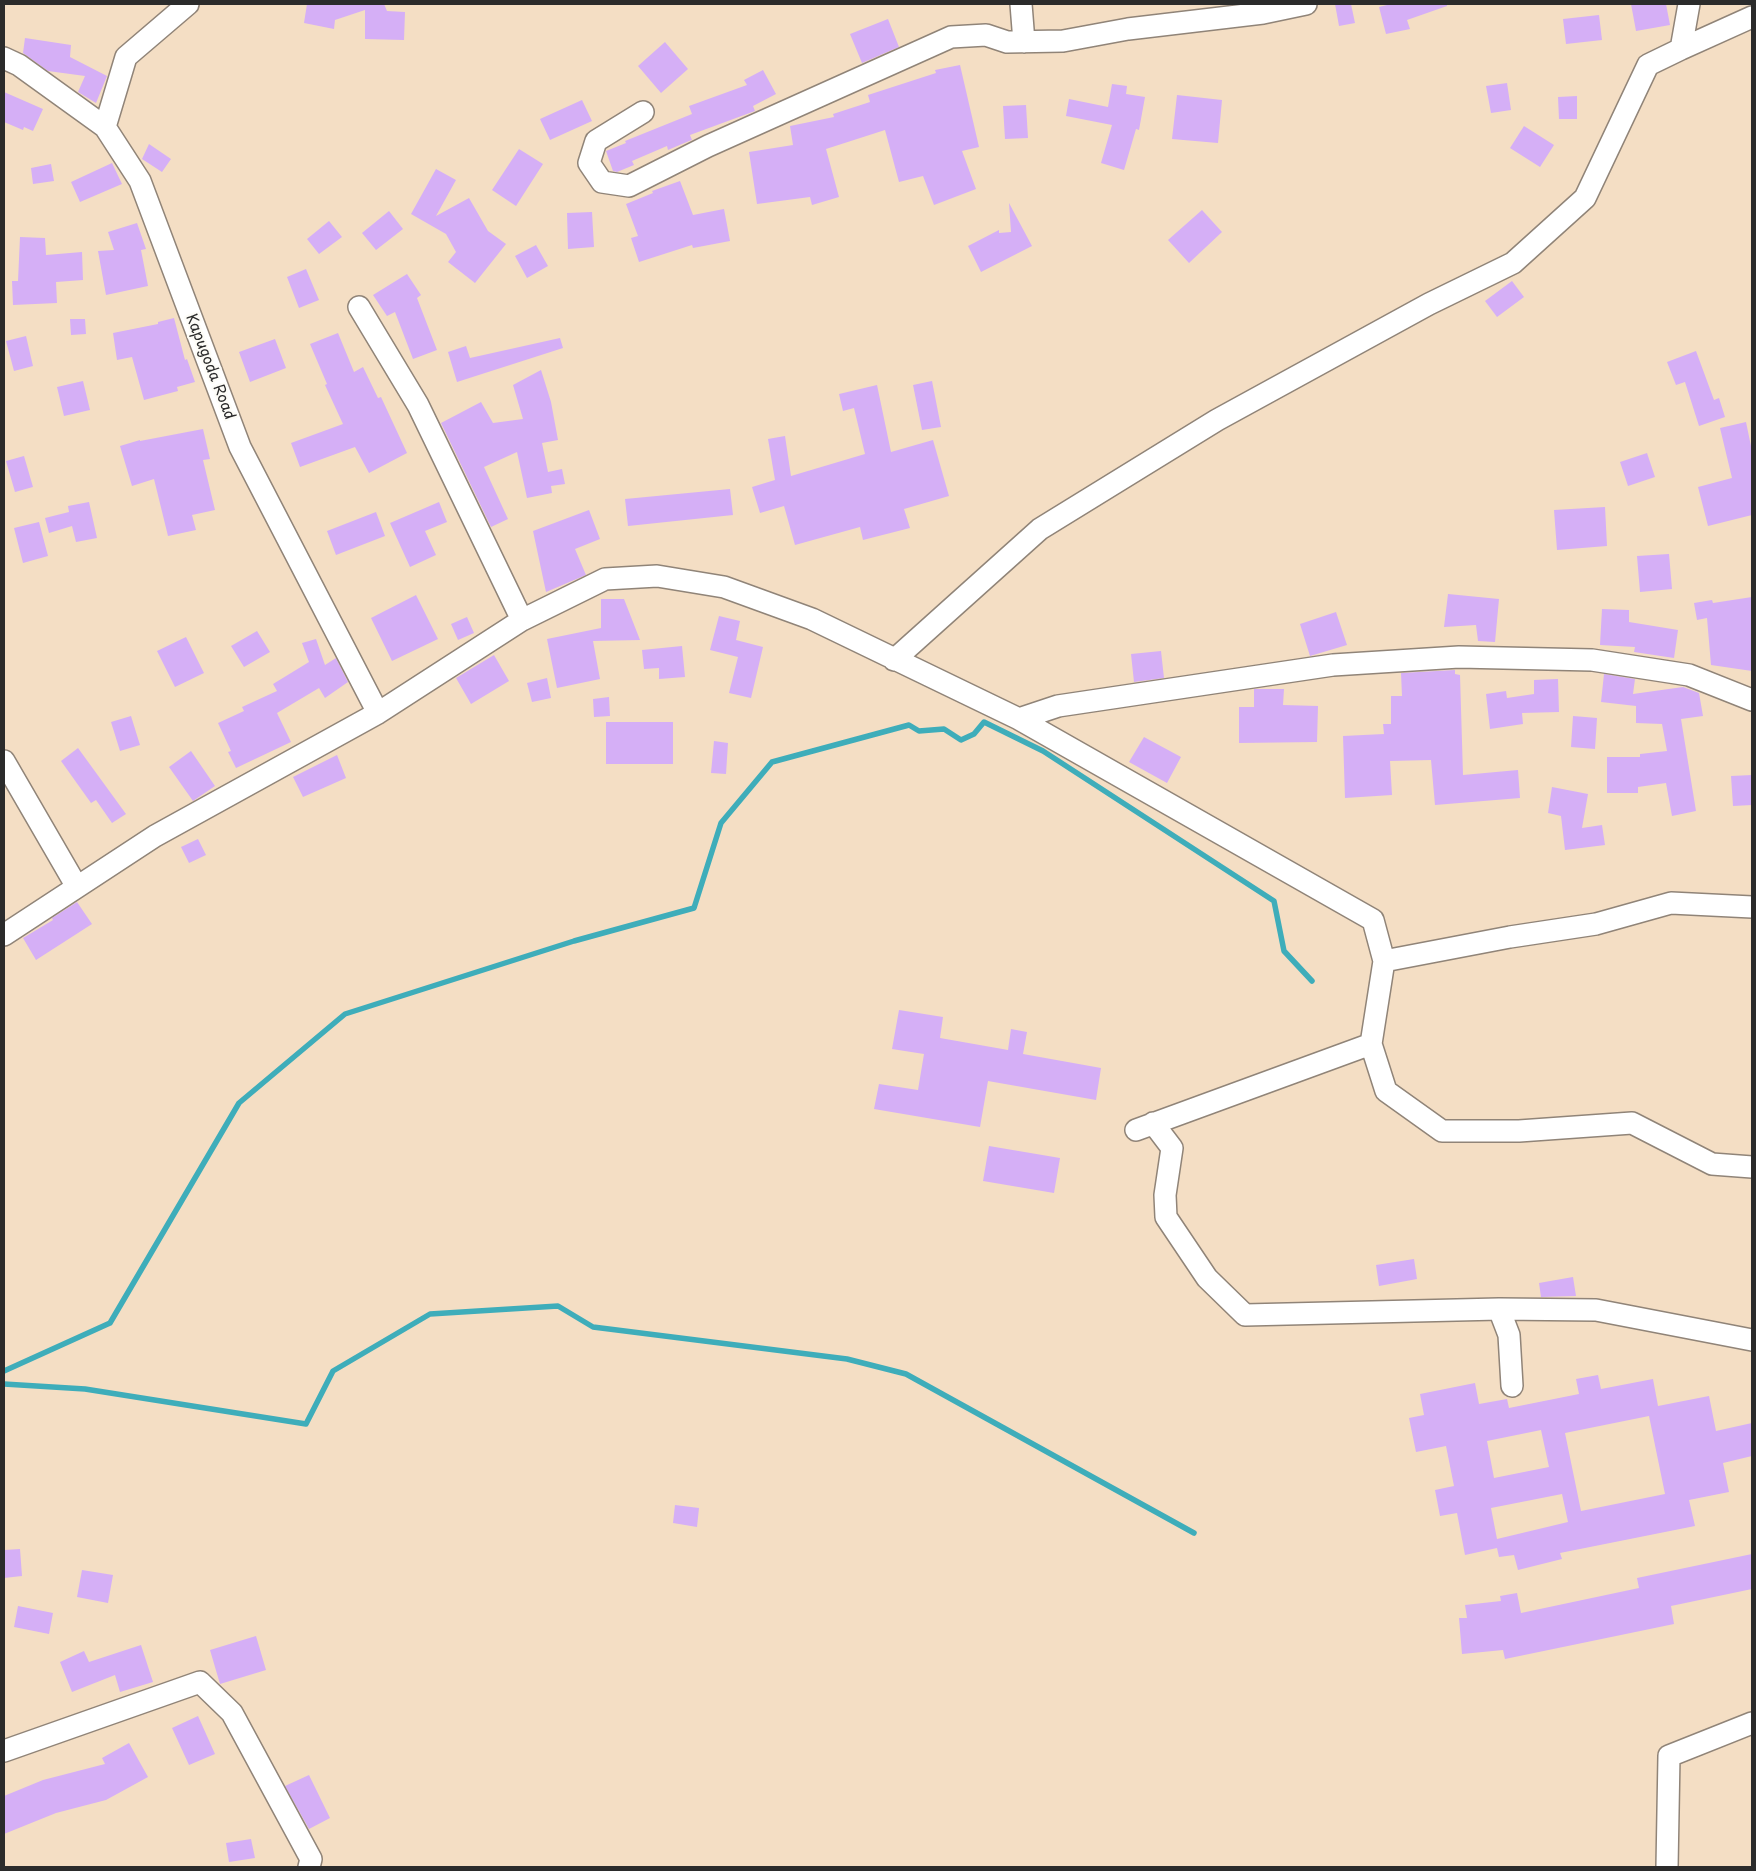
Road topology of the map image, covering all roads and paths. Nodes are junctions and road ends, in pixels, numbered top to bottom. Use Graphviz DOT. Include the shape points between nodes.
graph roads {
  1 [pos="188,4"];
  2 [pos="1021,4"];
  3 [pos="1306,4"];
  4 [pos="1689,4"];
  5 [pos="1752,17"];
  6 [pos="1024,42"];
  7 [pos="1681,49"];
  8 [pos="4,58"];
  9 [pos="644,112"];
  10 [pos="105,127"];
  11 [pos="359,307"];
  12 [pos="522,620"];
  13 [pos="894,660"];
  14 [pos="1752,700"];
  15 [pos="378,713"];
  16 [pos="1019,719"];
  17 [pos="4,761"];
  18 [pos="76,887"];
  19 [pos="1752,908"];
  20 [pos="4,935"];
  21 [pos="1384,961"];
  22 [pos="1371,1044"];
  23 [pos="1752,1167"];
  24 [pos="1499,1309"];
  25 [pos="1752,1340"];
  26 [pos="1512,1386"];
  27 [pos="1752,1723"];
  28 [pos="4,1751"];
  29 [pos="309,1867"];
  30 [pos="1667,1867"];
  1 -- 10 [label="street" via="126,57"];
  2 -- 6 [label="street"];
  3 -- 6 [label="street" via="1128,28 1063,41"];
  4 -- 7 [label="street"];
  5 -- 7 [label="street"];
  6 -- 9 [label="street" via="1007,42 986,35 951,37 708,146 629,186 602,182 589,163 596,141"];
  7 -- 13 [label="street" via="1648,65 1585,198 1513,263 1429,304 1226,416 1040,529"];
  8 -- 10 [label="street, Kapugoda Road" via="19,65"];
  10 -- 15 [label="street, Kapugoda Road" via="140,180 240,447"];
  11 -- 12 [label="street" via="418,405"];
  12 -- 13 [label="street" via="604,579 657,576 724,587 812,619"];
  12 -- 15 [label="street"];
  13 -- 16 [label="street"];
  14 -- 16 [label="street" via="1689,675 1592,660 1458,657 1333,665 1058,706"];
  15 -- 18 [label="street" via="155,836"];
  16 -- 21 [label="street" via="1373,920"];
  17 -- 18 [label="street"];
  18 -- 20 [label="street"];
  19 -- 21 [label="street" via="1670,904 1596,924"];
  21 -- 22 [label="street"];
  22 -- 23 [label="street" via="1386,1091 1442,1130 1520,1130 1632,1123 1712,1164"];
  22 -- 24 [label="street" via="1144,1126 1172,1148 1164,1195 1166,1217 1207,1278 1245,1315"];
  24 -- 25 [label="street" via="1596,1310"];
  24 -- 26 [label="street" via="1509,1335"];
  27 -- 30 [label="street" via="1669,1756"];
  28 -- 29 [label="street" via="200,1682 232,1713 310,1859"];
}
